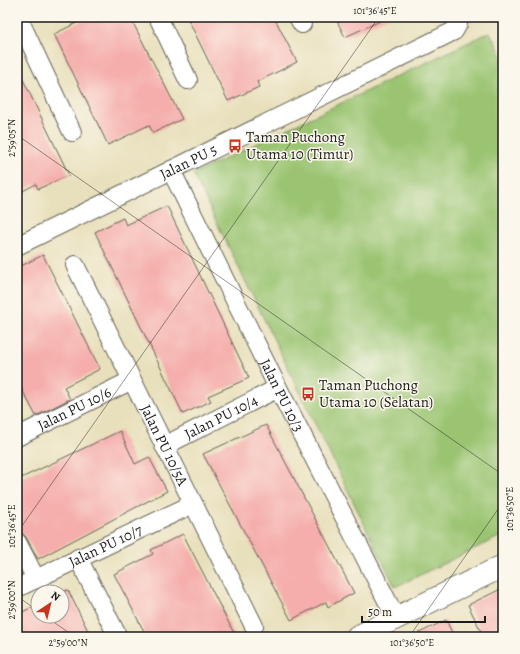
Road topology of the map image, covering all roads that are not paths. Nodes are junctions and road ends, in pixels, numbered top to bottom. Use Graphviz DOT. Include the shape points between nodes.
graph roads {
  1 [pos="18,17"];
  2 [pos="158,17"];
  3 [pos="457,17"];
  4 [pos="188,80"];
  5 [pos="72,132"];
  6 [pos="171,170"];
  7 [pos="17,246"];
  8 [pos="75,265"];
  9 [pos="132,380"];
  10 [pos="278,388"];
  11 [pos="17,437"];
  12 [pos="164,446"];
  13 [pos="193,504"];
  14 [pos="17,542"];
  15 [pos="78,558"];
  16 [pos="503,566"];
  17 [pos="36,579"];
  18 [pos="17,588"];
  19 [pos="396,618"];
  20 [pos="254,626"];
  21 [pos="118,637"];
  22 [pos="357,637"];
  1 -- 5 [label="street"];
  2 -- 4 [label="street"];
  3 -- 6 [label="street, Jalan PU 5" via="458,24 454,31"];
  6 -- 7 [label="street, Jalan PU 5"];
  6 -- 10 [label="street, Jalan PU 10/3"];
  8 -- 9 [label="street, Jalan PU 10/5A"];
  9 -- 11 [label="street, Jalan PU 10/6"];
  9 -- 12 [label="street, Jalan PU 10/5A"];
  10 -- 12 [label="street, Jalan PU 10/4"];
  10 -- 19 [label="street, Jalan PU 10/3"];
  12 -- 13 [label="street, Jalan PU 10/5A"];
  13 -- 15 [label="street, Jalan PU 10/7"];
  13 -- 20 [label="street, Jalan PU 10/5A"];
  14 -- 17 [label="street"];
  15 -- 17 [label="street, Jalan PU 10/7"];
  15 -- 21 [label="street"];
  16 -- 19 [label="street"];
  17 -- 18 [label="street, Jalan PU 10/7"];
  19 -- 22 [label="street"];
}
